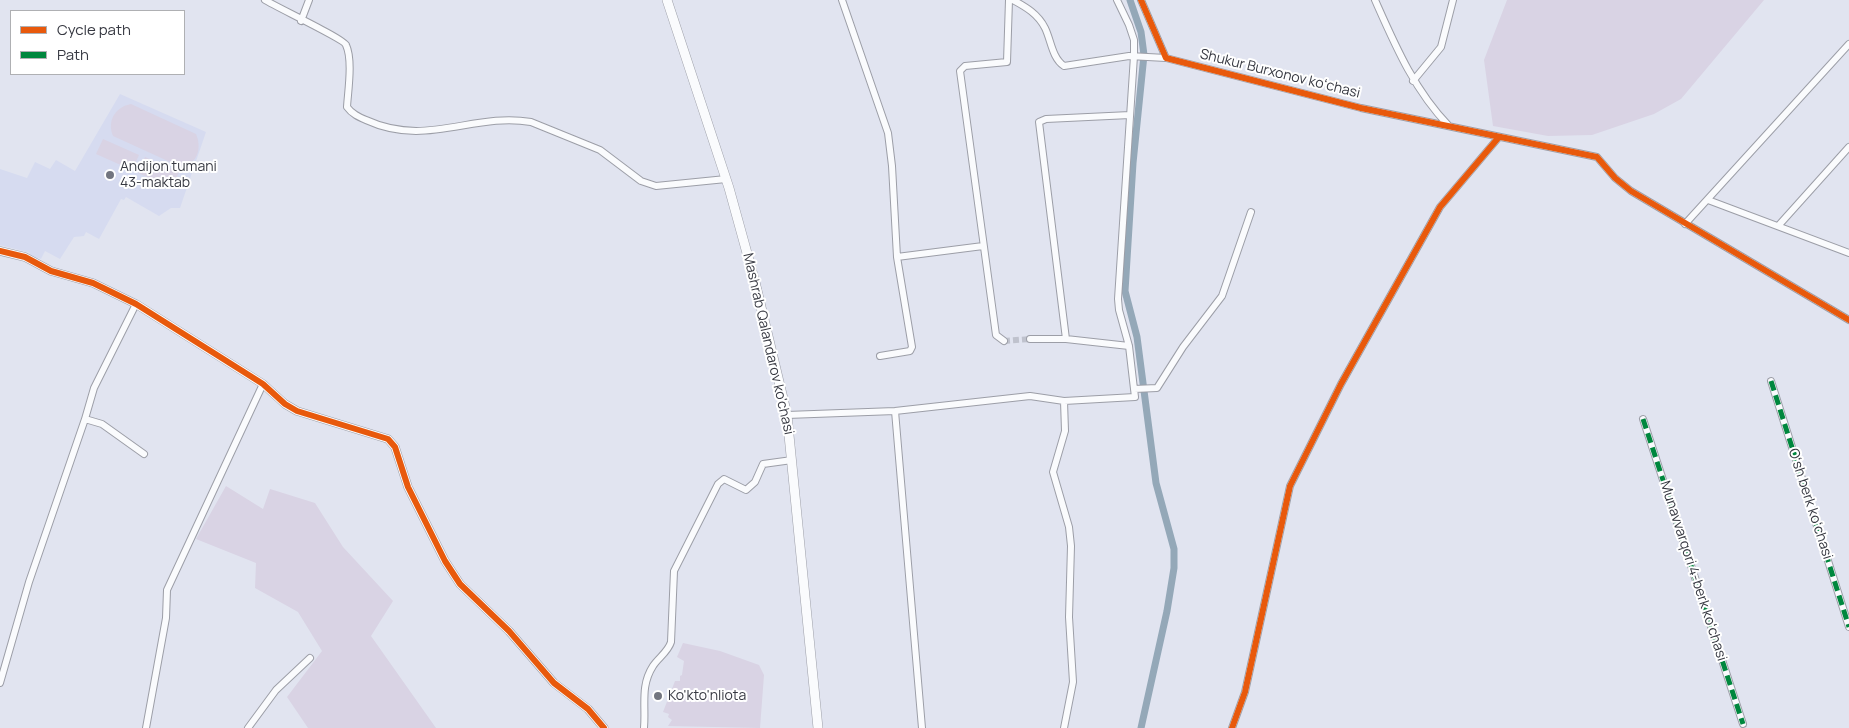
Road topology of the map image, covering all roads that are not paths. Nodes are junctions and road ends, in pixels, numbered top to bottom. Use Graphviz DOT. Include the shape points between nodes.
graph roads {
  1 [pos="265,0"];
  2 [pos="309,0"];
  3 [pos="667,0"];
  4 [pos="842,0"];
  5 [pos="1011,0"];
  6 [pos="1117,0"];
  7 [pos="1141,0"];
  8 [pos="1374,0"];
  9 [pos="1453,0"];
  10 [pos="301,21"];
  11 [pos="1849,44"];
  12 [pos="1136,56"];
  13 [pos="1165,58"];
  14 [pos="1413,81"];
  15 [pos="1130,115"];
  16 [pos="1450,127"];
  17 [pos="1499,137"];
  18 [pos="1849,147"];
  19 [pos="726,179"];
  20 [pos="1708,200"];
  21 [pos="1251,212"];
  22 [pos="1685,224"];
  23 [pos="1779,226"];
  24 [pos="983,246"];
  25 [pos="0,251"];
  26 [pos="1849,253"];
  27 [pos="897,257"];
  28 [pos="136,304"];
  29 [pos="1849,320"];
  30 [pos="1030,339"];
  31 [pos="1066,339"];
  32 [pos="1004,341"];
  33 [pos="1129,346"];
  34 [pos="880,356"];
  35 [pos="1770,382"];
  36 [pos="262,384"];
  37 [pos="1136,389"];
  38 [pos="1064,401"];
  39 [pos="895,411"];
  40 [pos="787,415"];
  41 [pos="85,418"];
  42 [pos="1643,419"];
  43 [pos="144,454"];
  44 [pos="792,460"];
  45 [pos="1849,627"];
  46 [pos="310,658"];
  47 [pos="0,683"];
  48 [pos="1743,724"];
  49 [pos="250,727"];
  50 [pos="146,728"];
  51 [pos="604,728"];
  52 [pos="644,728"];
  53 [pos="818,728"];
  54 [pos="922,728"];
  55 [pos="1064,728"];
  56 [pos="1232,728"];
  1 -- 10 [label="street"];
  2 -- 10 [label="street"];
  3 -- 19 [label="main road, Mashrab Qalandarov ko'chasi"];
  4 -- 27 [label="street" via="888,133"];
  5 -- 12 [label="street, Shukur Burxonov koʻchasi" via="1033,12 1064,66"];
  5 -- 24 [label="street" via="1007,62 965,66 960,71"];
  6 -- 12 [label="street" via="1129,25"];
  7 -- 13 [label="street"];
  8 -- 14 [label="street"];
  9 -- 14 [label="street" via="1441,47"];
  10 -- 19 [label="street" via="346,44 349,60 347,107 372,123 404,131 434,132 519,120 600,150 641,181 656,186"];
  11 -- 20 [label="street"];
  12 -- 13 [label="street, Shukur Burxonov koʻchasi"];
  12 -- 15 [label="street"];
  13 -- 16 [label="street, Shukur Burxonov koʻchasi" via="1298,93"];
  14 -- 16 [label="street"];
  15 -- 31 [label="street" via="1039,122"];
  15 -- 33 [label="street" via="1118,299"];
  16 -- 17 [label="street, Shukur Burxonov koʻchasi"];
  17 -- 22 [label="street, Shukur Burxonov koʻchasi" via="1597,157 1631,192"];
  17 -- 56 [label="street" via="1440,207 1341,384 1290,486 1245,692"];
  18 -- 23 [label="street"];
  19 -- 40 [label="main road, Mashrab Qalandarov ko'chasi"];
  20 -- 22 [label="street"];
  20 -- 23 [label="street"];
  21 -- 37 [label="street" via="1222,296 1157,388"];
  22 -- 29 [label="street, Shukur Burxonov koʻchasi"];
  23 -- 26 [label="street"];
  24 -- 27 [label="street"];
  24 -- 32 [label="street" via="996,335"];
  25 -- 28 [label="street" via="93,283"];
  27 -- 34 [label="street" via="912,347 910,351"];
  28 -- 36 [label="street"];
  28 -- 41 [label="street" via="94,388"];
  30 -- 31 [label="street"];
  31 -- 33 [label="street"];
  33 -- 37 [label="street"];
  35 -- 45 [label="street, Oʻsh berk koʻchasi"];
  36 -- 50 [label="street" via="167,590 166,618"];
  36 -- 51 [label="street" via="297,411 388,438 408,487 460,584 509,631 554,683 588,709"];
  37 -- 38 [label="street" via="1135,397"];
  38 -- 39 [label="street" via="1030,396"];
  38 -- 55 [label="street" via="1065,431 1053,472 1069,527 1071,546 1068,617 1073,682"];
  39 -- 40 [label="street"];
  39 -- 54 [label="street"];
  40 -- 44 [label="main road, Mashrab Qalandarov ko'chasi"];
  41 -- 43 [label="street" via="102,424"];
  41 -- 47 [label="street" via="29,582"];
  42 -- 48 [label="street, Munavvarqori 4-berk koʻchasi"];
  44 -- 52 [label="street" via="763,464 755,482 746,490 724,479 718,484 674,571 672,642 647,679"];
  44 -- 53 [label="main road, Mashrab Qalandarov ko'chasi"];
  46 -- 49 [label="street" via="276,690"];
}
